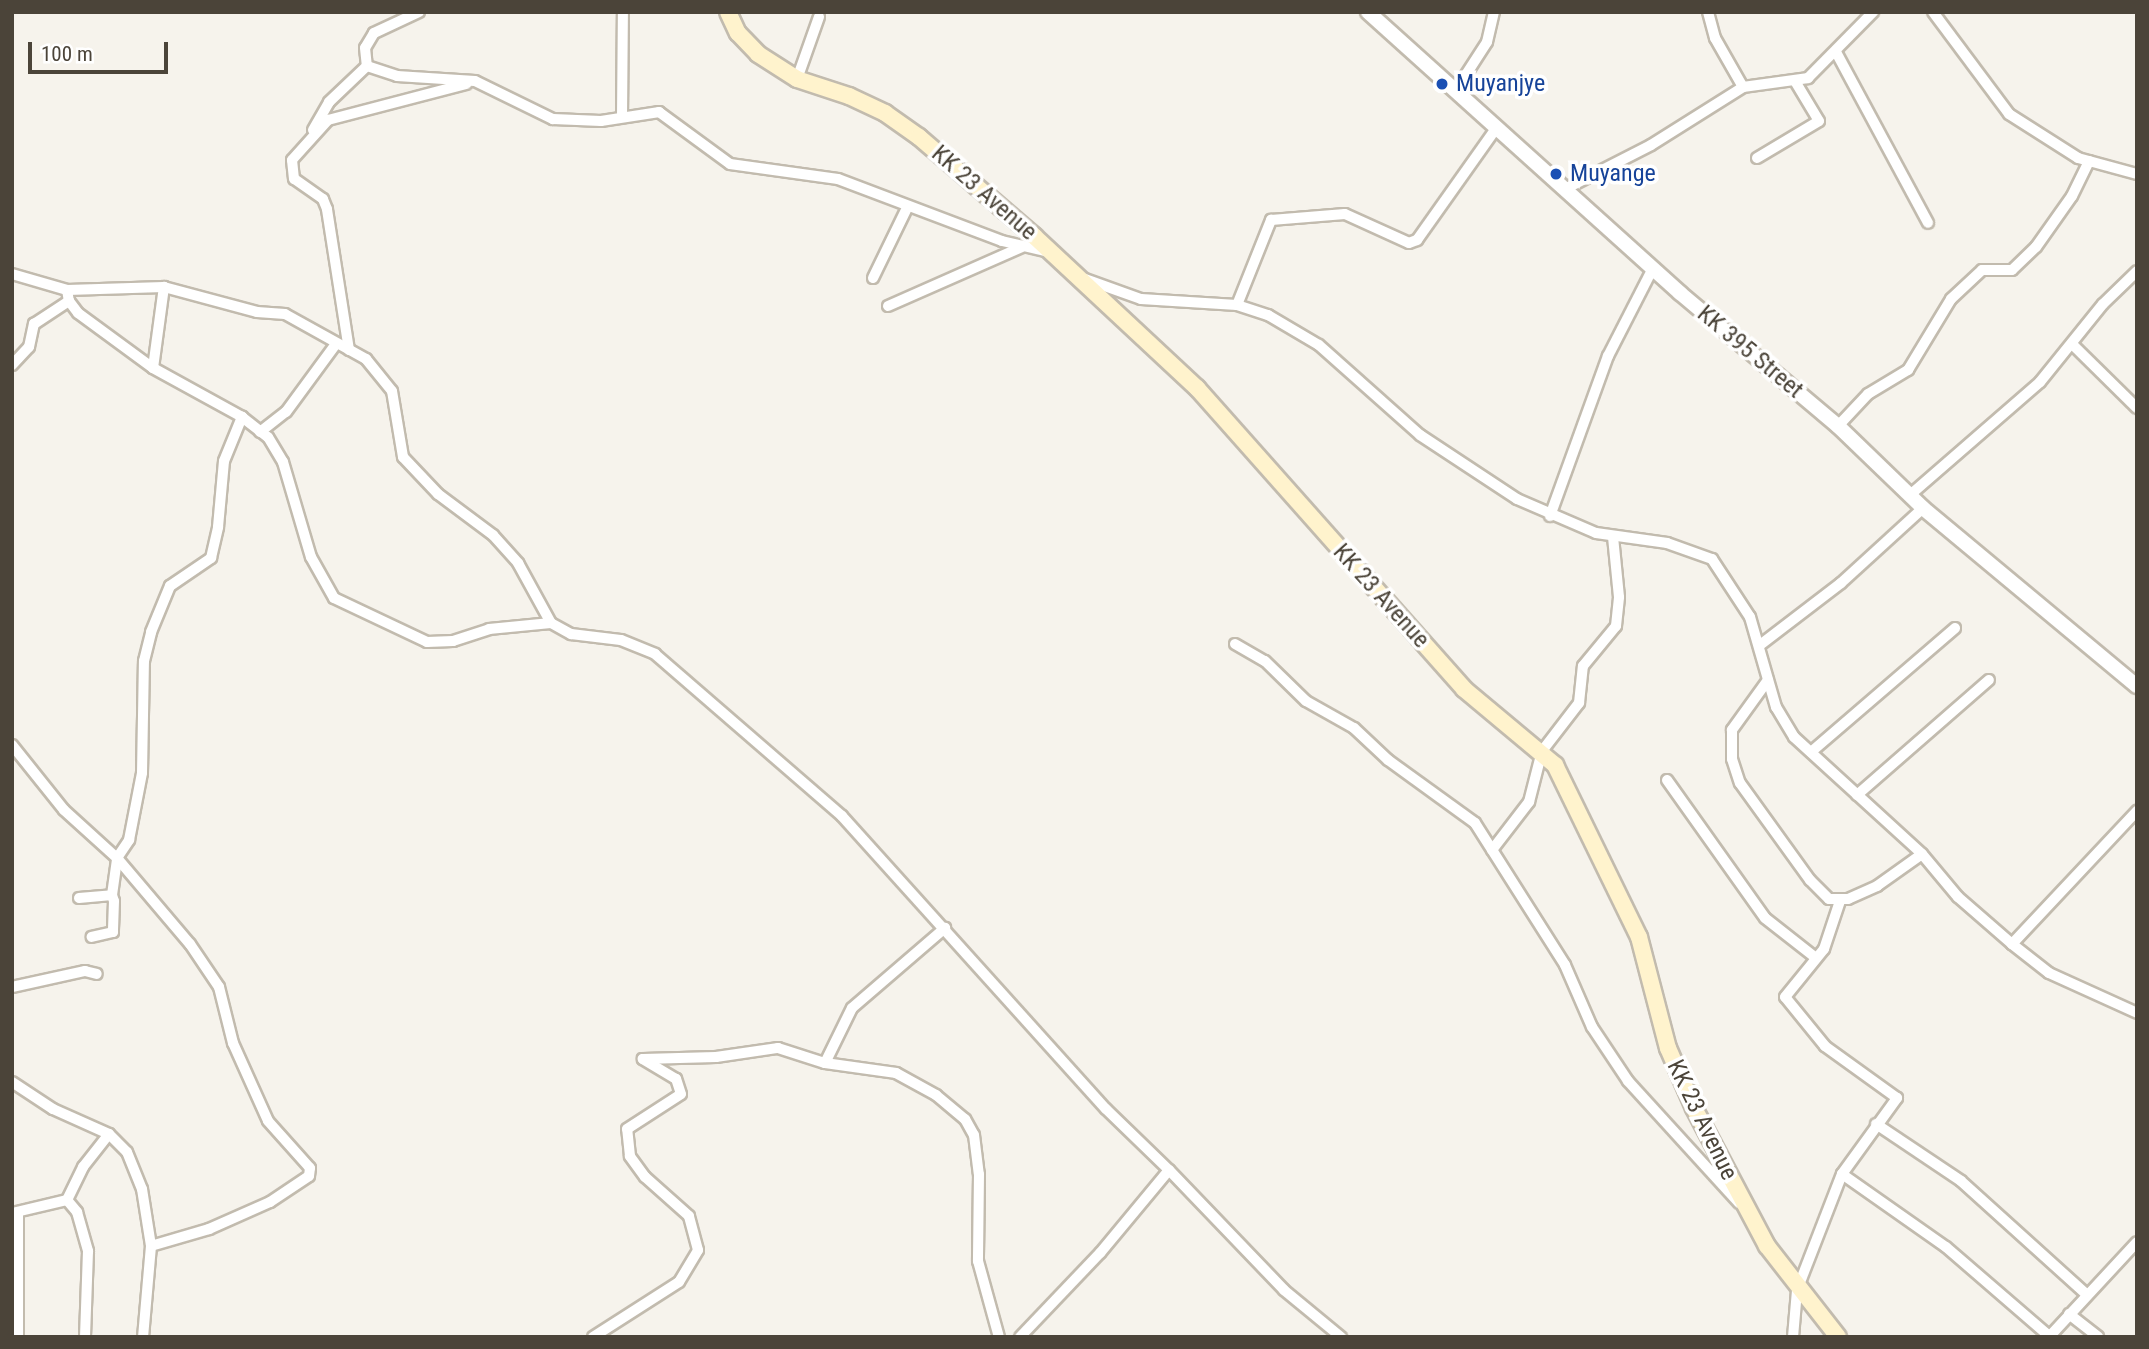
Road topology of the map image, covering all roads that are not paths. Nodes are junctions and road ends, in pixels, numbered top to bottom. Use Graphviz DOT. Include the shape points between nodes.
graph roads {
  1 [pos="419,12"];
  2 [pos="623,12"];
  3 [pos="728,12"];
  4 [pos="1368,12"];
  5 [pos="1494,12"];
  6 [pos="1708,12"];
  7 [pos="1873,12"];
  8 [pos="1933,12"];
  9 [pos="818,17"];
  10 [pos="1836,52"];
  11 [pos="367,66"];
  12 [pos="797,79"];
  13 [pos="475,81"];
  14 [pos="1795,81"];
  15 [pos="1742,87"];
  16 [pos="1456,90"];
  17 [pos="622,117"];
  18 [pos="1497,127"];
  19 [pos="311,136"];
  20 [pos="1757,158"];
  21 [pos="2089,161"];
  22 [pos="2137,174"];
  23 [pos="1567,188"];
  24 [pos="908,206"];
  25 [pos="1928,223"];
  26 [pos="1023,246"];
  27 [pos="1052,253"];
  28 [pos="1653,268"];
  29 [pos="2137,271"];
  30 [pos="12,274"];
  31 [pos="1077,276"];
  32 [pos="873,278"];
  33 [pos="164,287"];
  34 [pos="68,296"];
  35 [pos="888,306"];
  36 [pos="1237,306"];
  37 [pos="336,345"];
  38 [pos="2072,345"];
  39 [pos="349,350"];
  40 [pos="12,365"];
  41 [pos="153,368"];
  42 [pos="2137,408"];
  43 [pos="242,417"];
  44 [pos="1838,426"];
  45 [pos="260,432"];
  46 [pos="1910,495"];
  47 [pos="1923,508"];
  48 [pos="1550,516"];
  49 [pos="1613,537"];
  50 [pos="551,623"];
  51 [pos="1955,628"];
  52 [pos="1235,644"];
  53 [pos="1760,645"];
  54 [pos="1768,680"];
  55 [pos="1989,680"];
  56 [pos="2137,686"];
  57 [pos="12,745"];
  58 [pos="1542,751"];
  59 [pos="1811,752"];
  60 [pos="1667,780"];
  61 [pos="1857,795"];
  62 [pos="2137,811"];
  63 [pos="1492,849"];
  64 [pos="1922,853"];
  65 [pos="117,858"];
  66 [pos="112,895"];
  67 [pos="79,898"];
  68 [pos="1840,901"];
  69 [pos="945,928"];
  70 [pos="92,937"];
  71 [pos="2012,944"];
  72 [pos="1816,958"];
  73 [pos="97,974"];
  74 [pos="12,987"];
  75 [pos="2137,1013"];
  76 [pos="825,1063"];
  77 [pos="12,1082"];
  78 [pos="1876,1124"];
  79 [pos="109,1134"];
  80 [pos="1169,1170"];
  81 [pos="1842,1174"];
  82 [pos="67,1200"];
  83 [pos="1746,1210"];
  84 [pos="15,1213"];
  85 [pos="2137,1242"];
  86 [pos="151,1246"];
  87 [pos="1797,1290"];
  88 [pos="2087,1294"];
  89 [pos="2069,1314"];
  90 [pos="18,1337"];
  91 [pos="85,1337"];
  92 [pos="143,1337"];
  93 [pos="593,1337"];
  94 [pos="999,1337"];
  95 [pos="1020,1337"];
  96 [pos="1341,1337"];
  97 [pos="1793,1337"];
  98 [pos="1838,1337"];
  99 [pos="2049,1337"];
  100 [pos="2098,1337"];
  1 -- 11 [label="street" via="374,33 365,48"];
  2 -- 17 [label="street"];
  3 -- 12 [label="main road, KK 23 Avenue" via="738,33 758,54"];
  4 -- 16 [label="street, KK 395 Street"];
  5 -- 16 [label="street" via="1487,42"];
  6 -- 15 [label="street" via="1715,38"];
  7 -- 10 [label="street"];
  8 -- 21 [label="street" via="2009,114 2036,136"];
  9 -- 12 [label="street"];
  10 -- 14 [label="street" via="1808,78"];
  10 -- 25 [label="street"];
  11 -- 13 [label="street" via="397,76"];
  11 -- 19 [label="street" via="329,102"];
  12 -- 27 [label="main road, KK 23 Avenue" via="885,113"];
  13 -- 17 [label="street" via="553,119 578,122"];
  13 -- 19 [label="street" via="328,120"];
  14 -- 15 [label="street"];
  14 -- 20 [label="street" via="1819,121"];
  15 -- 23 [label="street" via="1651,145"];
  16 -- 18 [label="street, KK 395 Street"];
  17 -- 24 [label="street" via="659,112 730,164 838,179"];
  18 -- 23 [label="street, KK 395 Street"];
  18 -- 36 [label="street" via="1417,240 1409,243 1345,214 1271,220"];
  19 -- 39 [label="street" via="292,160 292,172 294,179 323,199 327,209"];
  21 -- 22 [label="street"];
  21 -- 44 [label="street" via="2072,196 2036,247 2012,270 1982,270 1951,299 1908,370 1868,394"];
  23 -- 28 [label="street, KK 395 Street"];
  24 -- 26 [label="street"];
  24 -- 32 [label="street"];
  26 -- 27 [label="street"];
  26 -- 35 [label="street"];
  27 -- 31 [label="main road, KK 23 Avenue"];
  28 -- 44 [label="street, KK 395 Street"];
  28 -- 48 [label="street" via="1608,356"];
  29 -- 38 [label="street" via="2103,304"];
  30 -- 34 [label="street"];
  31 -- 36 [label="street" via="1141,299"];
  31 -- 58 [label="main road, KK 23 Avenue" via="1246,440 1464,689"];
  33 -- 34 [label="street"];
  33 -- 37 [label="street" via="257,312 285,314"];
  33 -- 41 [label="street"];
  34 -- 40 [label="street" via="34,324 29,347"];
  34 -- 41 [label="street"];
  36 -- 48 [label="street" via="1298,330 1420,435"];
  37 -- 39 [label="street"];
  37 -- 45 [label="street" via="286,412"];
  38 -- 42 [label="street"];
  38 -- 46 [label="street" via="2040,382"];
  39 -- 50 [label="street" via="366,359 392,391 403,457 438,494 510,553"];
  41 -- 43 [label="street"];
  43 -- 45 [label="street"];
  43 -- 65 [label="street" via="223,461 211,558 170,586 151,632 144,661 142,773 129,840"];
  44 -- 46 [label="street, KK 395 Street"];
  45 -- 50 [label="street" via="283,462 311,557 334,598 438,643 489,629"];
  46 -- 47 [label="street, KK 395 Street"];
  47 -- 53 [label="street" via="1840,583"];
  47 -- 56 [label="street, KK 395 Street"];
  48 -- 49 [label="street"];
  49 -- 53 [label="street" via="1667,543 1712,559 1728,577"];
  49 -- 58 [label="street" via="1619,597 1616,626 1583,666 1581,699"];
  50 -- 69 [label="street" via="571,634 621,640 655,654 842,816"];
  51 -- 59 [label="street"];
  52 -- 63 [label="street" via="1265,661 1306,701 1354,728 1388,760 1475,823"];
  53 -- 54 [label="street"];
  54 -- 59 [label="street" via="1783,721"];
  54 -- 68 [label="street" via="1732,730 1734,769 1810,880 1829,899"];
  55 -- 61 [label="street"];
  57 -- 65 [label="street" via="64,810"];
  58 -- 63 [label="street" via="1529,802"];
  58 -- 83 [label="main road, KK 23 Avenue" via="1568,784 1623,901 1651,971 1676,1071"];
  59 -- 61 [label="street"];
  60 -- 72 [label="street" via="1765,918"];
  61 -- 64 [label="street"];
  62 -- 71 [label="street"];
  63 -- 83 [label="street" via="1565,964 1591,1027 1628,1081"];
  64 -- 68 [label="street" via="1877,886"];
  64 -- 71 [label="street" via="1958,897"];
  65 -- 66 [label="street"];
  65 -- 86 [label="street" via="190,944 219,987 233,1043 263,1110 311,1172 270,1202 209,1229"];
  66 -- 67 [label="street"];
  66 -- 70 [label="street" via="113,932"];
  68 -- 72 [label="street" via="1824,949"];
  69 -- 76 [label="street" via="852,1008"];
  69 -- 80 [label="street" via="1106,1109"];
  71 -- 75 [label="street" via="2049,973"];
  72 -- 78 [label="street" via="1784,997 1825,1046 1897,1098"];
  73 -- 74 [label="street" via="85,971"];
  76 -- 93 [label="street" via="778,1048 643,1059 676,1079 681,1094 628,1129 630,1156 645,1177 689,1216 698,1250 678,1282"];
  76 -- 94 [label="street" via="896,1073 936,1095 965,1119 974,1135 979,1174 978,1261"];
  77 -- 79 [label="street" via="53,1109"];
  78 -- 81 [label="street"];
  78 -- 88 [label="street" via="1961,1181"];
  79 -- 82 [label="street" via="83,1167"];
  79 -- 86 [label="street" via="127,1152 142,1189"];
  80 -- 95 [label="street"];
  80 -- 96 [label="street" via="1284,1290"];
  81 -- 87 [label="street"];
  81 -- 99 [label="street" via="1946,1247"];
  82 -- 84 [label="street"];
  82 -- 91 [label="street" via="77,1212 88,1251"];
  83 -- 87 [label="main road, KK 23 Avenue"];
  84 -- 90 [label="street"];
  85 -- 88 [label="street"];
  86 -- 92 [label="street"];
  87 -- 97 [label="street"];
  87 -- 98 [label="main road, KK 23 Avenue"];
  88 -- 89 [label="street"];
  89 -- 99 [label="street"];
  89 -- 100 [label="street"];
}
